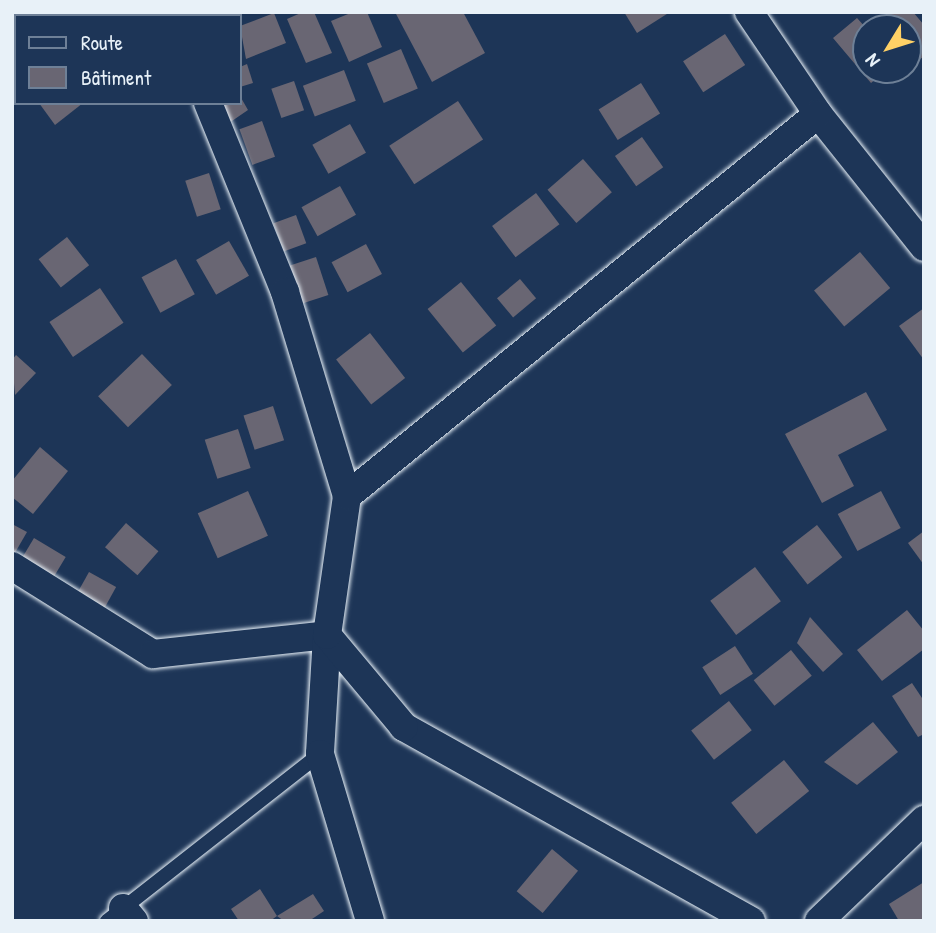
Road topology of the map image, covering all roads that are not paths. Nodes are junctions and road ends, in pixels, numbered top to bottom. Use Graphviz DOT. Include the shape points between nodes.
graph roads {
  1 [pos="748,12"];
  2 [pos="209,105"];
  3 [pos="818,114"];
  4 [pos="924,247"];
  5 [pos="347,496"];
  6 [pos="12,566"];
  7 [pos="327,635"];
  8 [pos="320,754"];
  9 [pos="924,820"];
  10 [pos="121,916"];
  11 [pos="370,921"];
  12 [pos="751,921"];
  13 [pos="819,921"];
  1 -- 3 [label="street"];
  2 -- 5 [label="street" via="285,292"];
  3 -- 4 [label="street"];
  3 -- 5 [label="street"];
  5 -- 7 [label="street"];
  6 -- 7 [label="street" via="153,654"];
  7 -- 8 [label="street"];
  7 -- 12 [label="street" via="404,727"];
  8 -- 10 [label="lane"];
  8 -- 11 [label="street"];
  9 -- 13 [label="street"];
}
